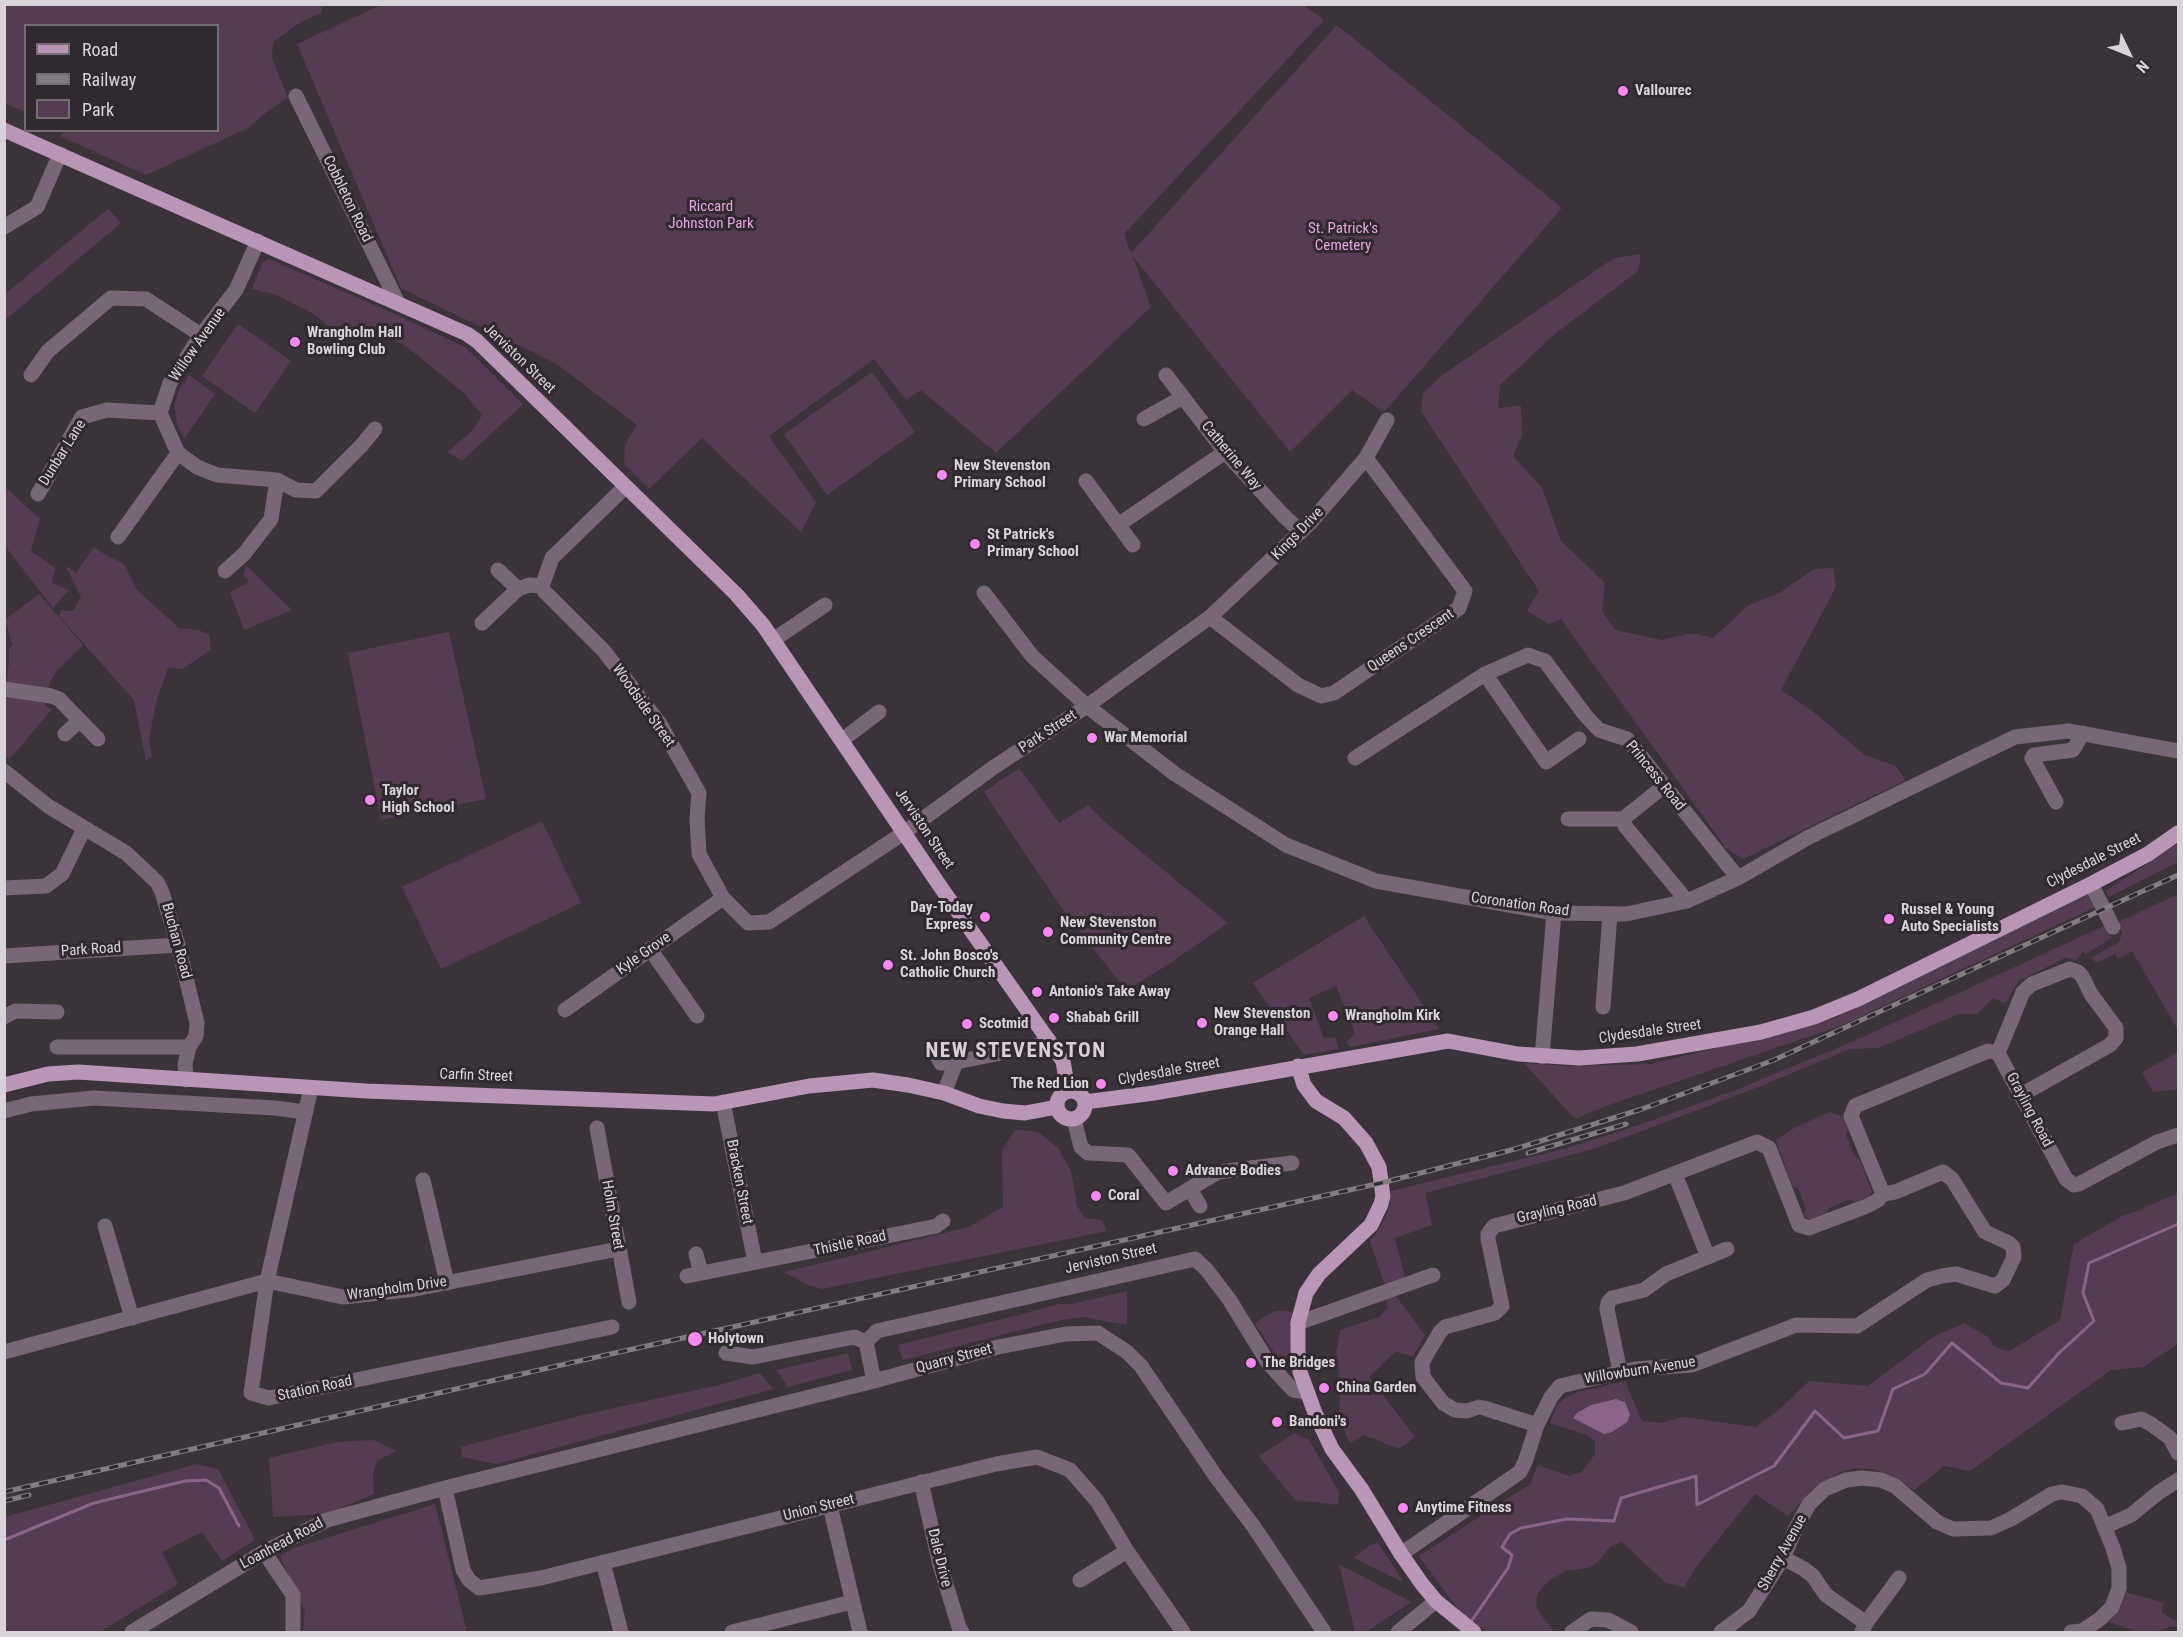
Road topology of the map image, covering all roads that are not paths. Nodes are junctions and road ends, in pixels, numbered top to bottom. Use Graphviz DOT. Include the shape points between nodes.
graph roads {
  1 [pos="296,96"];
  2 [pos="4,130"];
  3 [pos="60,154"];
  4 [pos="4,227"];
  5 [pos="258,242"];
  6 [pos="398,303"];
  7 [pos="201,335"];
  8 [pos="31,375"];
  9 [pos="1166,375"];
  10 [pos="1183,397"];
  11 [pos="160,413"];
  12 [pos="1144,419"];
  13 [pos="1387,420"];
  14 [pos="375,429"];
  15 [pos="1224,452"];
  16 [pos="178,453"];
  17 [pos="1366,458"];
  18 [pos="277,480"];
  19 [pos="1086,481"];
  20 [pos="625,487"];
  21 [pos="38,494"];
  22 [pos="1118,525"];
  23 [pos="1301,532"];
  24 [pos="118,537"];
  25 [pos="1133,545"];
  26 [pos="498,570"];
  27 [pos="225,571"];
  28 [pos="542,586"];
  29 [pos="518,589"];
  30 [pos="984,593"];
  31 [pos="825,605"];
  32 [pos="1210,617"];
  33 [pos="482,623"];
  34 [pos="1190,631"];
  35 [pos="773,640"];
  36 [pos="1485,674"];
  37 [pos="4,688"];
  38 [pos="1087,706"];
  39 [pos="879,712"];
  40 [pos="81,720"];
  41 [pos="65,734"];
  42 [pos="2083,734"];
  43 [pos="98,739"];
  44 [pos="842,740"];
  45 [pos="1578,740"];
  46 [pos="2178,752"];
  47 [pos="1355,758"];
  48 [pos="4,771"];
  49 [pos="1664,786"];
  50 [pos="2056,802"];
  51 [pos="1568,819"];
  52 [pos="1623,819"];
  53 [pos="84,829"];
  54 [pos="905,832"];
  55 [pos="2178,833"];
  56 [pos="1738,878"];
  57 [pos="2091,884"];
  58 [pos="4,888"];
  59 [pos="723,898"];
  60 [pos="1687,901"];
  61 [pos="1554,913"];
  62 [pos="1610,914"];
  63 [pos="2114,927"];
  64 [pos="178,945"];
  65 [pos="650,949"];
  66 [pos="4,956"];
  67 [pos="1604,1007"];
  68 [pos="565,1010"];
  69 [pos="57,1012"];
  70 [pos="697,1016"];
  71 [pos="4,1017"];
  72 [pos="1048,1040"];
  73 [pos="57,1047"];
  74 [pos="189,1047"];
  75 [pos="1998,1053"];
  76 [pos="936,1054"];
  77 [pos="1542,1057"];
  78 [pos="956,1062"];
  79 [pos="1298,1066"];
  80 [pos="186,1080"];
  81 [pos="4,1085"];
  82 [pos="311,1088"];
  83 [pos="1068,1091"];
  84 [pos="944,1093"];
  85 [pos="2021,1095"];
  86 [pos="723,1102"];
  87 [pos="1085,1102"];
  88 [pos="1057,1107"];
  89 [pos="4,1110"];
  90 [pos="305,1112"];
  91 [pos="1074,1119"];
  92 [pos="597,1128"];
  93 [pos="2178,1136"];
  94 [pos="1292,1163"];
  95 [pos="1675,1174"];
  96 [pos="423,1180"];
  97 [pos="1190,1189"];
  98 [pos="1883,1194"];
  99 [pos="1200,1206"];
  100 [pos="943,1221"];
  101 [pos="105,1226"];
  102 [pos="2009,1243"];
  103 [pos="618,1249"];
  104 [pos="1727,1249"];
  105 [pos="696,1254"];
  106 [pos="1708,1257"];
  107 [pos="755,1262"];
  108 [pos="1433,1275"];
  109 [pos="267,1281"];
  110 [pos="447,1283"];
  111 [pos="628,1302"];
  112 [pos="132,1318"];
  113 [pos="1298,1323"];
  114 [pos="612,1327"];
  115 [pos="866,1342"];
  116 [pos="4,1352"];
  117 [pos="726,1353"];
  118 [pos="1620,1372"];
  119 [pos="874,1381"];
  120 [pos="1306,1392"];
  121 [pos="2122,1423"];
  122 [pos="1537,1425"];
  123 [pos="2178,1453"];
  124 [pos="2178,1480"];
  125 [pos="921,1482"];
  126 [pos="445,1488"];
  127 [pos="830,1506"];
  128 [pos="2104,1527"];
  129 [pos="1127,1551"];
  130 [pos="264,1552"];
  131 [pos="1401,1554"];
  132 [pos="1783,1558"];
  133 [pos="603,1562"];
  134 [pos="1899,1578"];
  135 [pos="1080,1580"];
  136 [pos="1436,1601"];
  137 [pos="852,1602"];
  138 [pos="1864,1628"];
  139 [pos="132,1632"];
  140 [pos="293,1632"];
  141 [pos="621,1632"];
  142 [pos="732,1632"];
  143 [pos="860,1632"];
  144 [pos="962,1632"];
  145 [pos="1183,1632"];
  146 [pos="1324,1632"];
  147 [pos="1398,1632"];
  148 [pos="1474,1632"];
  149 [pos="1572,1632"];
  150 [pos="1631,1632"];
  151 [pos="1721,1632"];
  152 [pos="2071,1632"];
  1 -- 6 [label="street, Cobbleton Road"];
  2 -- 3 [label="main road, Jerviston Street"];
  3 -- 4 [label="street" via="37,207"];
  3 -- 5 [label="main road, Jerviston Street"];
  5 -- 6 [label="main road, Jerviston Street"];
  5 -- 7 [label="street, Willow Avenue" via="236,290"];
  6 -- 20 [label="main road, Jerviston Street" via="477,341"];
  7 -- 8 [label="street" via="146,298 111,298 48,351"];
  7 -- 11 [label="street, Willow Avenue" via="170,383"];
  9 -- 10 [label="street, Catherine Way"];
  10 -- 12 [label="street"];
  10 -- 15 [label="street, Catherine Way"];
  11 -- 16 [label="street"];
  11 -- 21 [label="street, Dunbar Lane" via="107,410 82,417"];
  13 -- 17 [label="street, Kings Drive"];
  14 -- 18 [label="street" via="316,491 296,490"];
  15 -- 22 [label="street"];
  15 -- 23 [label="street, Catherine Way"];
  16 -- 18 [label="street" via="217,475"];
  16 -- 24 [label="street"];
  17 -- 23 [label="street, Kings Drive"];
  17 -- 32 [label="street, Queens Crescent" via="1465,591 1459,608 1334,693 1321,696 1298,685"];
  18 -- 27 [label="street" via="271,519"];
  19 -- 22 [label="street"];
  20 -- 28 [label="street" via="552,558"];
  20 -- 35 [label="main road, Jerviston Street" via="736,594"];
  22 -- 25 [label="street"];
  23 -- 32 [label="street, Kings Drive"];
  26 -- 29 [label="street"];
  28 -- 29 [label="street"];
  28 -- 59 [label="street, Woodside Street" via="604,651 660,724 699,793 699,854"];
  29 -- 33 [label="street"];
  30 -- 38 [label="street, Coronation Road" via="1032,656"];
  31 -- 35 [label="street"];
  32 -- 34 [label="street, Kings Drive"];
  34 -- 38 [label="street, Park Street"];
  35 -- 44 [label="main road, Jerviston Street"];
  36 -- 45 [label="street" via="1546,762"];
  36 -- 47 [label="street, Princess Road"];
  36 -- 49 [label="street, Princess Road" via="1528,655 1545,661 1599,730 1627,739"];
  37 -- 40 [label="street" via="59,699"];
  38 -- 54 [label="street, Park Street"];
  38 -- 61 [label="street, Coronation Road" via="1175,774 1286,845 1376,881"];
  39 -- 44 [label="street"];
  40 -- 41 [label="street"];
  40 -- 43 [label="street"];
  42 -- 46 [label="street, Coronation Road"];
  42 -- 50 [label="street" via="2073,750 2034,754 2032,758"];
  42 -- 56 [label="street, Coronation Road" via="2068,731 2015,737 1809,837"];
  44 -- 54 [label="main road, Jerviston Street"];
  48 -- 53 [label="street, Buchan Road"];
  49 -- 52 [label="street"];
  49 -- 56 [label="street, Princess Road"];
  51 -- 52 [label="street"];
  52 -- 60 [label="street"];
  53 -- 58 [label="street" via="62,874 54,880 45,886"];
  53 -- 64 [label="street, Buchan Road" via="126,853 157,882"];
  54 -- 59 [label="street, Woodside Street" via="769,922 748,923"];
  54 -- 72 [label="main road, Jerviston Street"];
  55 -- 57 [label="main road, Clydesdale Street"];
  56 -- 60 [label="street, Coronation Road"];
  57 -- 63 [label="street"];
  57 -- 77 [label="main road, Clydesdale Street" via="1814,1017 1761,1032 1637,1054"];
  59 -- 65 [label="street, Kyle Grove"];
  60 -- 62 [label="street, Coronation Road"];
  61 -- 62 [label="street, Coronation Road"];
  61 -- 77 [label="street"];
  62 -- 67 [label="street"];
  64 -- 66 [label="street, Park Road"];
  64 -- 74 [label="street, Buchan Road" via="197,1023 196,1036"];
  65 -- 68 [label="street, Kyle Grove"];
  65 -- 70 [label="street"];
  69 -- 71 [label="street" via="15,1011"];
  72 -- 78 [label="street" via="1036,1046"];
  72 -- 83 [label="main road, Jerviston Street" via="1063,1061"];
  73 -- 74 [label="street"];
  74 -- 80 [label="street, Buchan Road"];
  75 -- 85 [label="street, Grayling Road"];
  75 -- 85 [label="street" via="2023,992 2032,984 2070,969 2082,976 2116,1029 2116,1038 2110,1045"];
  75 -- 98 [label="street" via="1988,1051 1855,1106 1851,1116"];
  76 -- 78 [label="street" via="941,1063"];
  77 -- 79 [label="main road, Clydesdale Street" via="1448,1041"];
  78 -- 84 [label="street"];
  79 -- 87 [label="main road, Clydesdale Street"];
  79 -- 113 [label="main road" via="1316,1101 1344,1118 1366,1143 1382,1180 1381,1204 1371,1225 1319,1274 1306,1293"];
  80 -- 81 [label="main road, Carfin Street" via="78,1072 48,1074"];
  80 -- 82 [label="main road, Carfin Street"];
  82 -- 86 [label="main road, Carfin Street"];
  82 -- 90 [label="street, Station Road"];
  83 -- 87 [label="main road" via="1081,1094"];
  83 -- 88 [label="main road" via="1058,1099"];
  84 -- 86 [label="main road, Carfin Street" via="873,1080 809,1086"];
  84 -- 88 [label="main road, Carfin Street" via="1002,1111 1025,1113"];
  85 -- 93 [label="street, Grayling Road" via="2066,1179 2073,1185 2157,1142"];
  86 -- 107 [label="street, Bracken Street"];
  87 -- 91 [label="main road" via="1081,1114"];
  88 -- 91 [label="main road" via="1061,1115"];
  89 -- 90 [label="street" via="94,1098"];
  90 -- 109 [label="street, Station Road"];
  91 -- 97 [label="street" via="1081,1147 1088,1153 1128,1155 1166,1203"];
  92 -- 103 [label="street, Holm Street"];
  94 -- 97 [label="street" via="1218,1172"];
  95 -- 98 [label="street, Grayling Road" via="1752,1142 1763,1143 1769,1148 1799,1225 1809,1228 1867,1206"];
  95 -- 106 [label="street"];
  95 -- 122 [label="street, Grayling Road" via="1613,1196 1501,1223 1488,1234 1502,1306 1495,1313 1445,1327 1422,1362 1423,1377 1443,1404 1455,1410 1479,1407"];
  96 -- 110 [label="street"];
  97 -- 99 [label="street"];
  98 -- 102 [label="street, Grayling Road" via="1943,1172 1952,1179 1985,1232"];
  100 -- 107 [label="street, Thistle Road" via="927,1228"];
  101 -- 112 [label="street"];
  102 -- 118 [label="street, Willowburn Avenue" via="2014,1257 2003,1280 1995,1286 1956,1274 1942,1276 1927,1280 1857,1326 1796,1325 1692,1365"];
  103 -- 110 [label="street, Wrangholm Drive"];
  103 -- 111 [label="street, Holm Street"];
  104 -- 106 [label="street"];
  105 -- 107 [label="street, Thistle Road" via="694,1274"];
  106 -- 118 [label="street" via="1666,1274 1644,1290 1618,1296 1608,1303"];
  108 -- 113 [label="street"];
  109 -- 110 [label="street, Wrangholm Drive" via="343,1298"];
  109 -- 112 [label="street, Wrangholm Drive"];
  109 -- 114 [label="street, Station Road" via="251,1392 268,1398"];
  112 -- 116 [label="street, Wrangholm Drive"];
  113 -- 120 [label="main road" via="1300,1372"];
  115 -- 117 [label="street" via="854,1337 753,1357"];
  115 -- 119 [label="street"];
  115 -- 120 [label="street, Jerviston Street" via="877,1331 1195,1259 1229,1299 1269,1364 1293,1390"];
  118 -- 122 [label="street, Willowburn Avenue" via="1560,1386"];
  119 -- 126 [label="street, Quarry Street"];
  119 -- 146 [label="street, Quarry Street" via="998,1347 1066,1334 1098,1333 1141,1366"];
  120 -- 131 [label="main road" via="1332,1449"];
  121 -- 123 [label="street" via="2141,1419 2151,1424 2170,1438"];
  122 -- 131 [label="street, Willowburn Avenue" via="1520,1472"];
  124 -- 128 [label="street" via="2131,1515"];
  125 -- 127 [label="street, Union Street"];
  125 -- 129 [label="street, Union Street" via="1037,1458 1070,1470 1097,1501"];
  125 -- 144 [label="street, Dale Drive" via="940,1565"];
  126 -- 130 [label="street, Loanhead Road" via="327,1520"];
  126 -- 133 [label="street, Union Street" via="463,1570 479,1588"];
  127 -- 133 [label="street, Union Street"];
  127 -- 137 [label="street"];
  128 -- 132 [label="street, Sherry Avenue" via="2097,1509 2082,1496 2062,1492 1991,1528 1953,1529 1936,1522 1895,1486 1862,1478 1825,1489 1809,1504"];
  128 -- 152 [label="street, Sherry Avenue" via="2119,1568 2119,1588 2112,1607 2100,1619"];
  129 -- 135 [label="street"];
  129 -- 145 [label="street, Union Street"];
  130 -- 139 [label="street, Loanhead Road"];
  130 -- 140 [label="street" via="293,1595"];
  131 -- 136 [label="main road"];
  132 -- 138 [label="street" via="1814,1576 1826,1595"];
  132 -- 151 [label="street, Sherry Avenue" via="1749,1611"];
  133 -- 141 [label="street"];
  134 -- 138 [label="street"];
  136 -- 147 [label="street"];
  136 -- 148 [label="main road"];
  137 -- 142 [label="street"];
  137 -- 143 [label="street"];
  149 -- 150 [label="street" via="1591,1618 1608,1620"];
}
